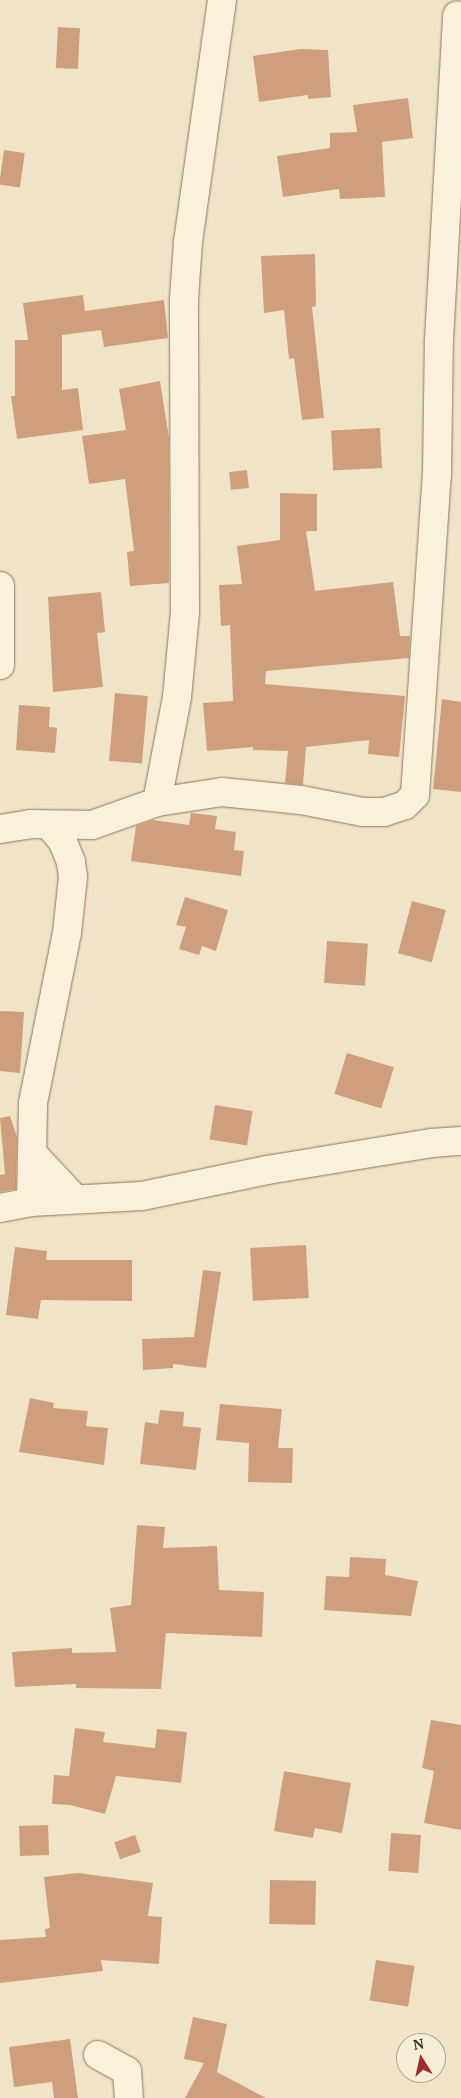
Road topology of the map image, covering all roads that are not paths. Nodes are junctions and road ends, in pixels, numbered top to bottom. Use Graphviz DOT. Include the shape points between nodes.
graph roads {
  1 [pos="222,0"];
  2 [pos="457,16"];
  3 [pos="0,586"];
  4 [pos="0,665"];
  5 [pos="157,802"];
  6 [pos="50,825"];
  7 [pos="92,825"];
  8 [pos="0,829"];
  9 [pos="71,862"];
  10 [pos="461,1141"];
  11 [pos="34,1155"];
  12 [pos="75,1199"];
  13 [pos="31,1202"];
  14 [pos="0,1208"];
  15 [pos="98,2055"];
  16 [pos="129,2098"];
  1 -- 5 [label="street" via="188,242 184,300 185,613 177,697"];
  2 -- 5 [label="street" via="439,340 437,475 415,795 405,805 384,812 363,812 301,800 222,792"];
  3 -- 4 [label="street"];
  5 -- 7 [label="street"];
  6 -- 7 [label="street"];
  6 -- 8 [label="street" via="30,824"];
  6 -- 9 [label="street" via="63,842"];
  7 -- 9 [label="street"];
  9 -- 11 [label="street" via="67,933 33,1103"];
  10 -- 12 [label="street" via="267,1170 142,1196"];
  11 -- 12 [label="street"];
  11 -- 13 [label="street"];
  12 -- 13 [label="street"];
  13 -- 14 [label="street"];
  15 -- 16 [label="street" via="127,2071"];
}
